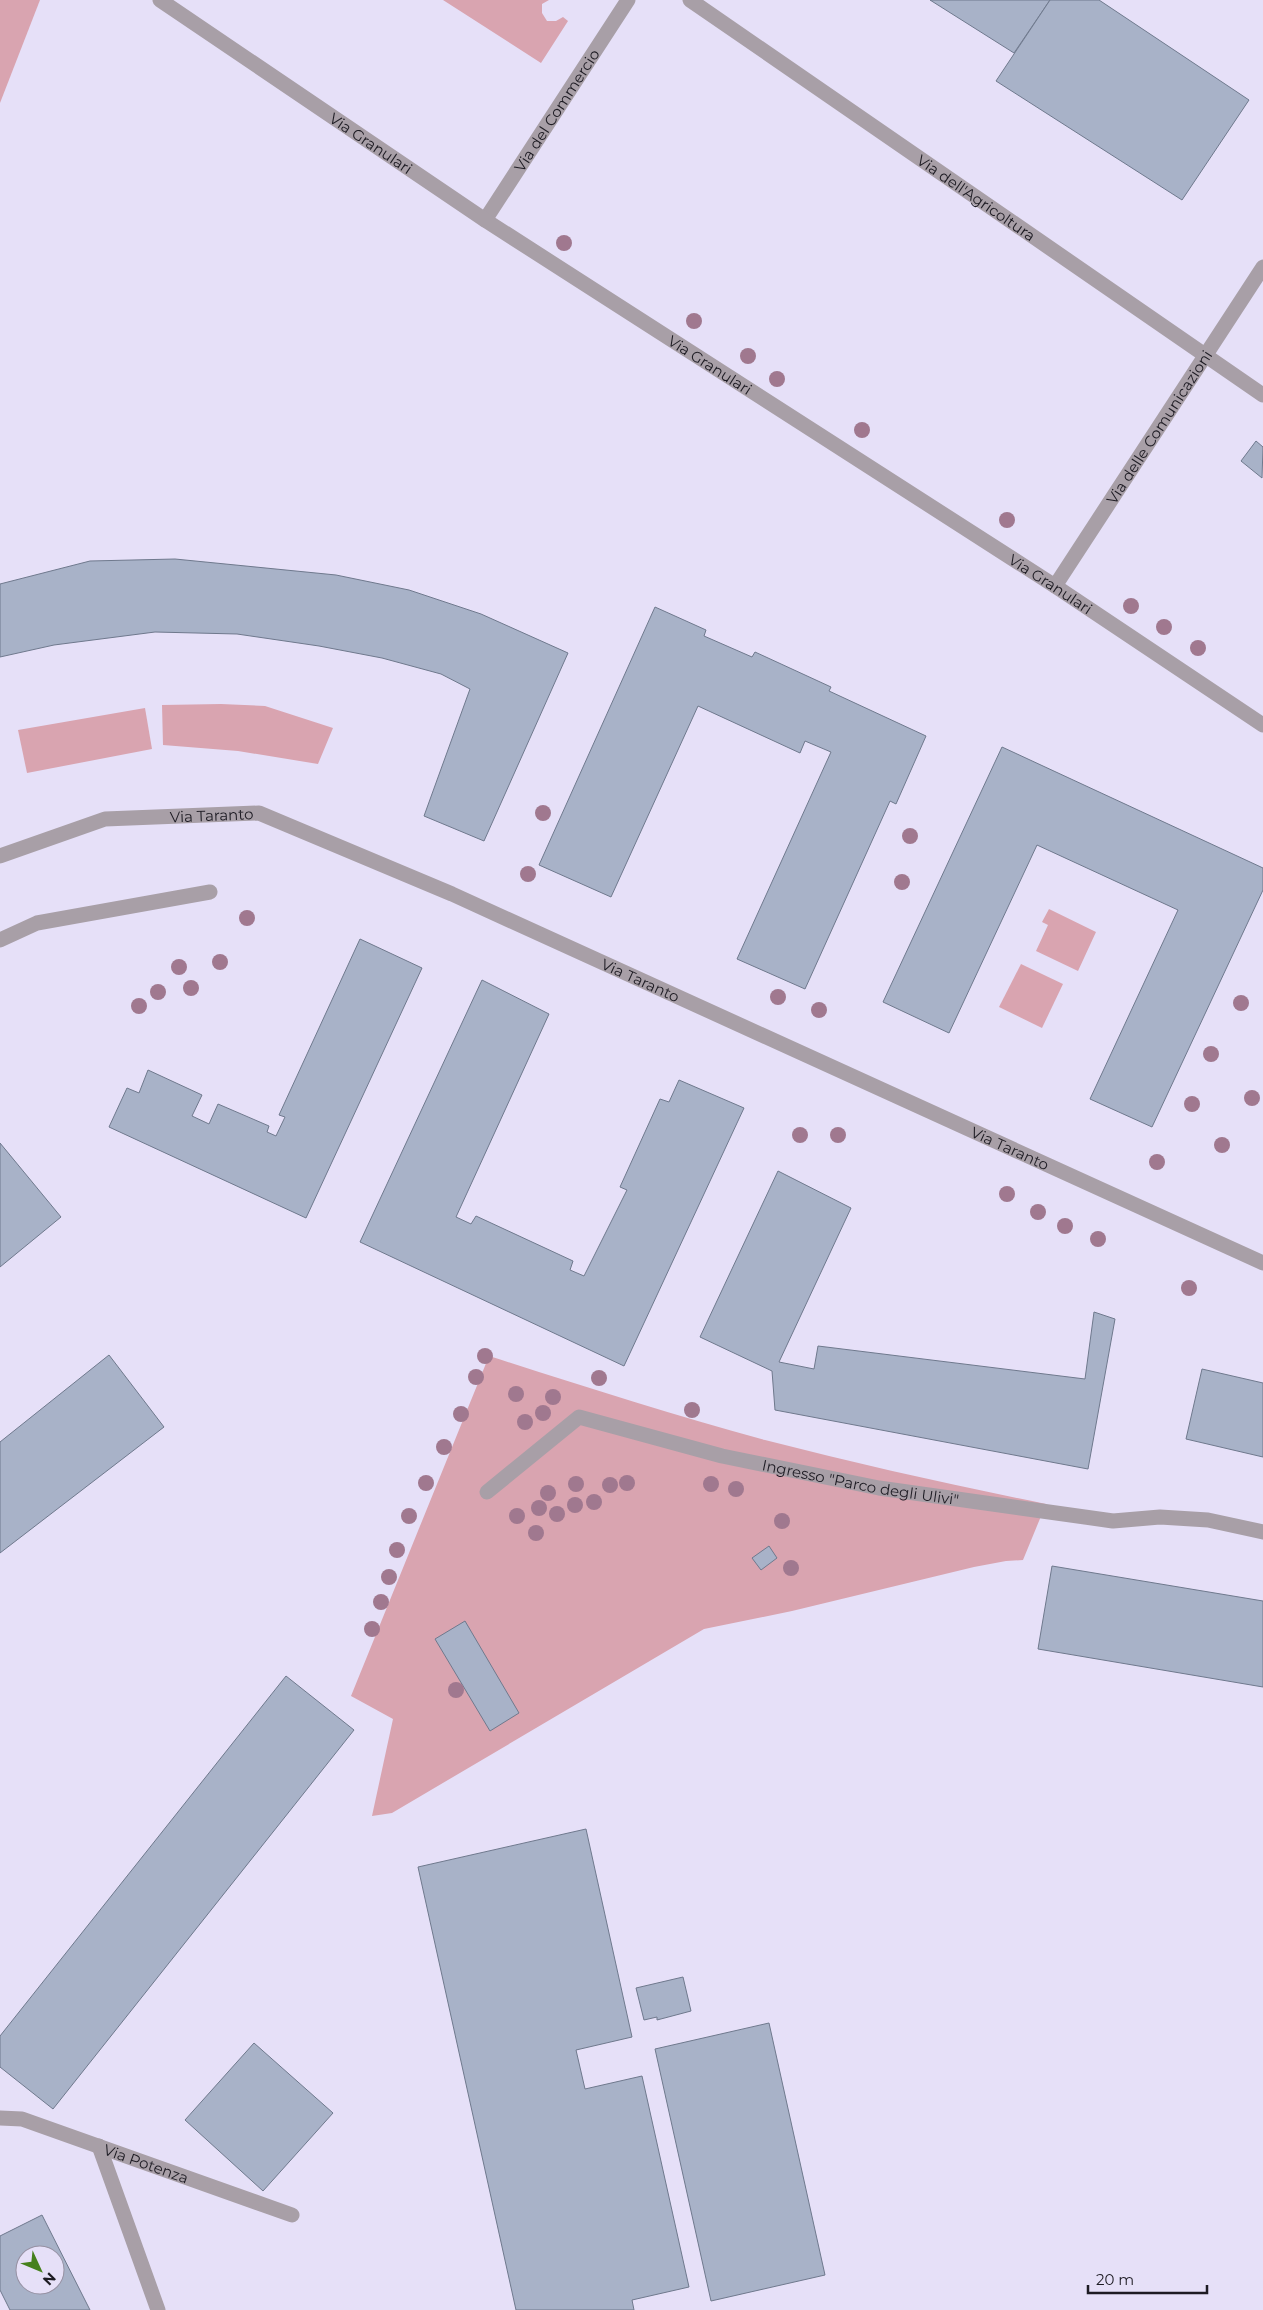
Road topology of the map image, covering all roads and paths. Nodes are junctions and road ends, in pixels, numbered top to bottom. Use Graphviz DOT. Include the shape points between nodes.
graph roads {
  1 [pos="160,0"];
  2 [pos="628,0"];
  3 [pos="690,0"];
  4 [pos="485,220"];
  5 [pos="1263,268"];
  6 [pos="1205,357"];
  7 [pos="1263,395"];
  8 [pos="1055,586"];
  9 [pos="1263,725"];
  10 [pos="0,856"];
  11 [pos="210,892"];
  12 [pos="0,940"];
  13 [pos="1263,1263"];
  14 [pos="487,1492"];
  15 [pos="1263,1532"];
  16 [pos="0,2118"];
  17 [pos="100,2146"];
  18 [pos="292,2215"];
  19 [pos="158,2310"];
  1 -- 4 [label="street, Via Granulari"];
  2 -- 4 [label="street, Via del Commercio"];
  3 -- 6 [label="street, Via dell'Agricoltura"];
  4 -- 8 [label="street, Via Granulari"];
  5 -- 6 [label="street, Via delle Comunicazioni"];
  6 -- 7 [label="street, Via dell'Agricoltura"];
  6 -- 8 [label="street, Via delle Comunicazioni"];
  8 -- 9 [label="street, Via Granulari"];
  10 -- 13 [label="street, Via Taranto" via="106,819 259,813 466,900"];
  11 -- 12 [label="street" via="37,923"];
  14 -- 15 [label="street, Ingresso \"Parco degli Ulivi\"" via="579,1417 722,1456 898,1491 1112,1521 1160,1517 1208,1520"];
  16 -- 17 [label="street, Via Potenza" via="22,2119"];
  17 -- 18 [label="street, Via Potenza"];
  17 -- 19 [label="street"];
}
